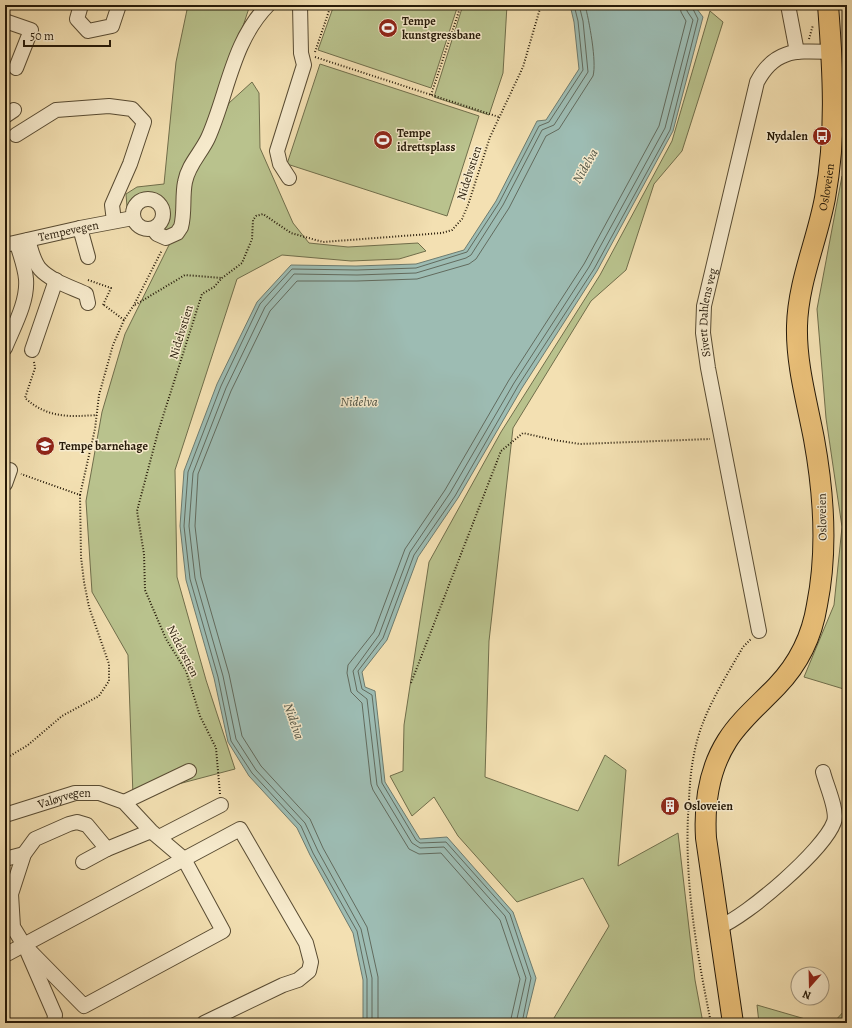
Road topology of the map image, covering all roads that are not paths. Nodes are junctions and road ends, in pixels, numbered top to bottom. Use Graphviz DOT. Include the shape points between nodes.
graph roads {
  1 [pos="81,5"];
  2 [pos="119,5"];
  3 [pos="268,5"];
  4 [pos="300,5"];
  5 [pos="788,5"];
  6 [pos="828,5"];
  7 [pos="5,21"];
  8 [pos="799,52"];
  9 [pos="831,52"];
  10 [pos="16,68"];
  11 [pos="16,135"];
  12 [pos="289,178"];
  13 [pos="133,218"];
  14 [pos="114,221"];
  15 [pos="80,228"];
  16 [pos="153,229"];
  17 [pos="17,243"];
  18 [pos="88,257"];
  19 [pos="56,280"];
  20 [pos="88,301"];
  21 [pos="5,348"];
  22 [pos="32,350"];
  23 [pos="10,470"];
  24 [pos="5,484"];
  25 [pos="759,631"];
  26 [pos="189,771"];
  27 [pos="822,772"];
  28 [pos="124,802"];
  29 [pos="221,805"];
  30 [pos="5,815"];
  31 [pos="155,834"];
  32 [pos="107,848"];
  33 [pos="24,854"];
  34 [pos="5,859"];
  35 [pos="184,859"];
  36 [pos="83,862"];
  37 [pos="719,927"];
  38 [pos="24,945"];
  39 [pos="5,955"];
  40 [pos="54,1023"];
  41 [pos="204,1023"];
  42 [pos="733,1023"];
  1 -- 2 [label="street" via="77,19 88,31 112,26"];
  3 -- 16 [label="street" via="241,42 207,140 188,172 181,227 177,233 166,238"];
  4 -- 12 [label="street" via="301,53 304,65 278,151 280,164"];
  5 -- 8 [label="street"];
  6 -- 9 [label="highway, Osloveien"];
  7 -- 10 [label="street" via="31,30"];
  8 -- 9 [label="street, Sivert Dahlens veg"];
  8 -- 25 [label="street, Sivert Dahlens veg" via="784,54 772,62 755,86 706,288 702,320 704,347"];
  9 -- 37 [label="highway, Osloveien" via="834,101 832,147 820,223 803,282 797,325 802,380 823,502 822,566 818,604 809,638 798,660 727,741 710,778 705,818"];
  11 -- 14 [label="street" via="56,110 109,106 132,109 144,122 130,164 112,205"];
  13 -- 14 [label="street, Tempevegen"];
  13 -- 16 [label="street" via="138,226"];
  13 -- 16 [label="street" via="133,210 138,203 145,200 153,201 160,206 162,213 161,221"];
  14 -- 15 [label="street, Tempevegen"];
  15 -- 17 [label="street, Tempevegen"];
  15 -- 18 [label="street"];
  17 -- 19 [label="street" via="34,259 40,269"];
  17 -- 21 [label="street" via="26,281 22,305"];
  19 -- 20 [label="street" via="86,294"];
  19 -- 22 [label="street"];
  23 -- 24 [label="street"];
  26 -- 28 [label="street"];
  27 -- 37 [label="street" via="835,814 830,829 796,870 777,887 731,922"];
  28 -- 30 [label="street, Valøyvegen" via="99,793 75,793"];
  28 -- 31 [label="street"];
  29 -- 31 [label="street"];
  31 -- 32 [label="street"];
  31 -- 35 [label="street"];
  32 -- 33 [label="street" via="87,825 77,822 35,839"];
  32 -- 36 [label="street"];
  33 -- 34 [label="street"];
  33 -- 38 [label="street" via="11,894 14,926"];
  35 -- 38 [label="street"];
  35 -- 38 [label="street" via="223,931 84,1006"];
  35 -- 41 [label="street" via="240,829 306,943 311,962 309,971 298,980"];
  37 -- 42 [label="highway, Osloveien"];
  38 -- 39 [label="street"];
  38 -- 40 [label="street" via="55,1015"];
}
